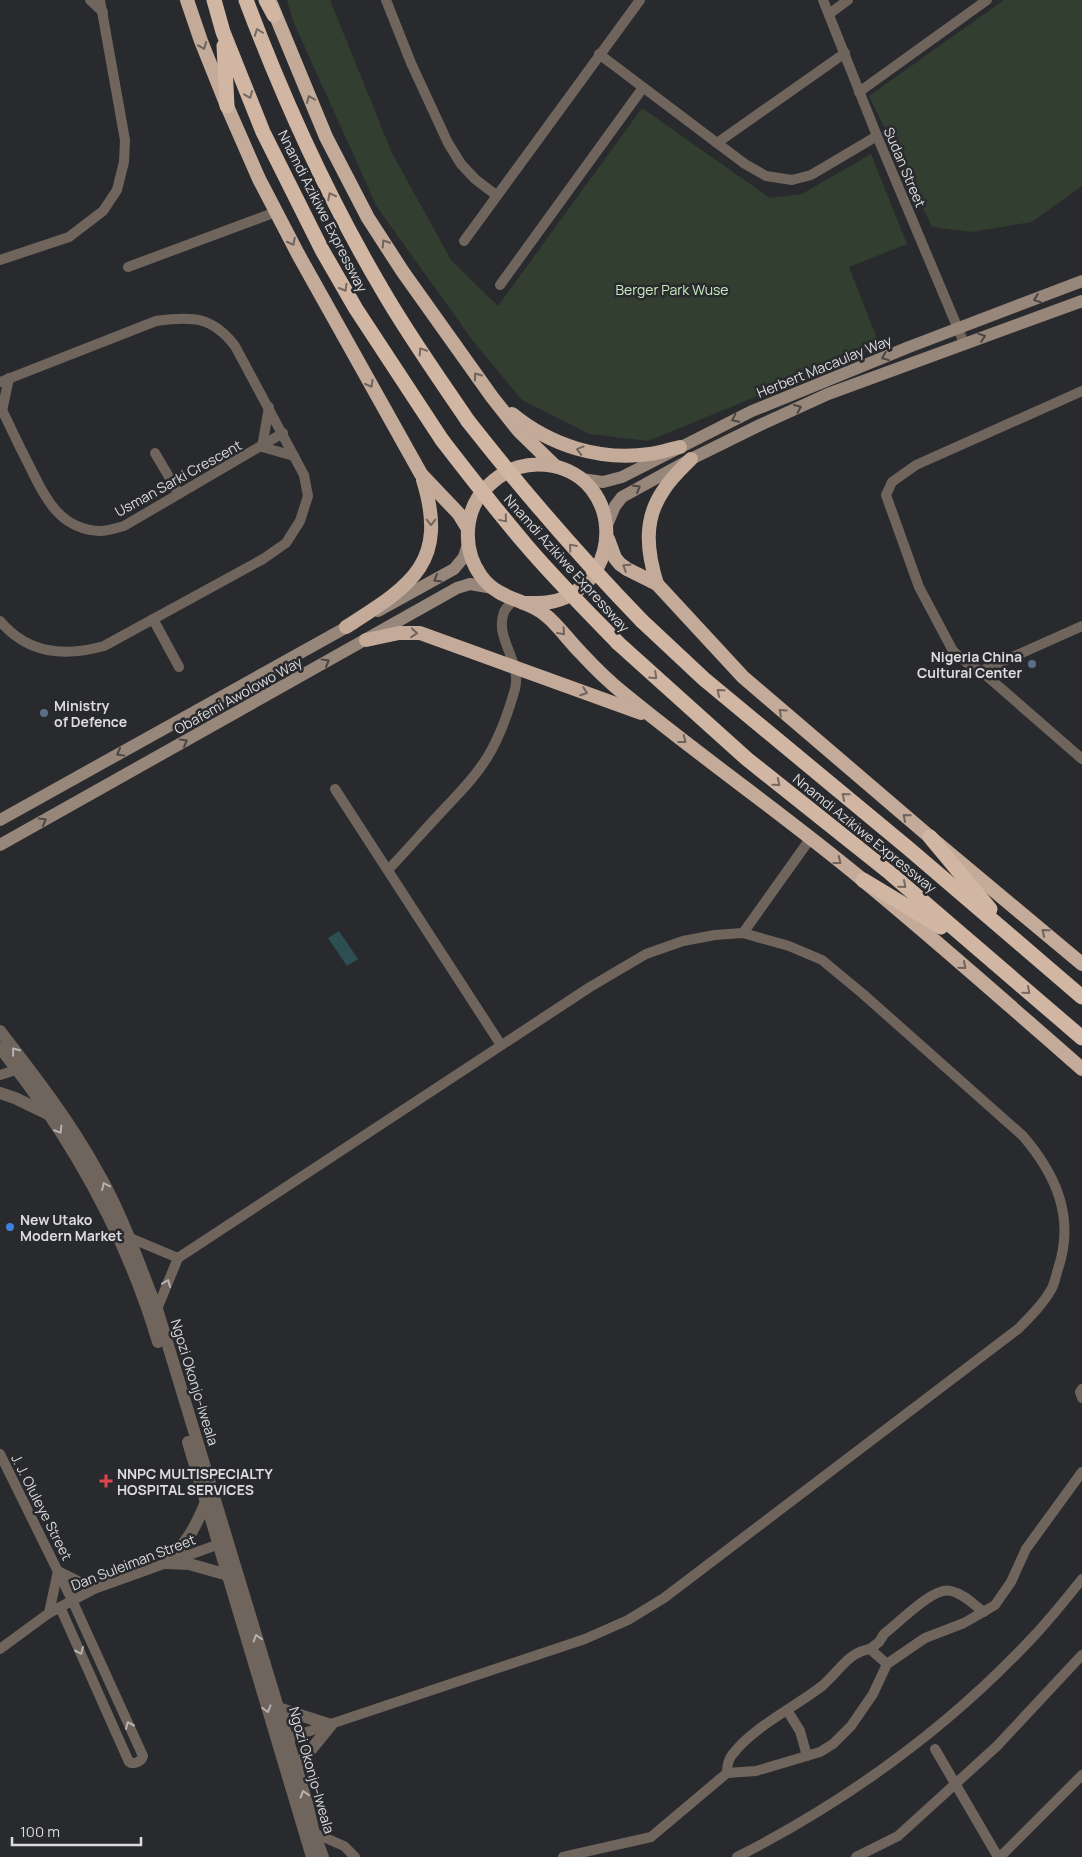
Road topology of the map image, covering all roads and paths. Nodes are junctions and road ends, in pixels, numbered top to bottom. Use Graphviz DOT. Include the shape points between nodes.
graph roads {
  1 [pos="90,0"];
  2 [pos="100,0"];
  3 [pos="187,0"];
  4 [pos="214,0"];
  5 [pos="246,0"];
  6 [pos="268,0"];
  7 [pos="386,0"];
  8 [pos="823,0"];
  9 [pos="848,0"];
  10 [pos="987,0"];
  11 [pos="637,1"];
  12 [pos="103,12"];
  13 [pos="829,14"];
  14 [pos="274,15"];
  15 [pos="224,32"];
  16 [pos="845,53"];
  17 [pos="599,54"];
  18 [pos="642,89"];
  19 [pos="859,92"];
  20 [pos="227,106"];
  21 [pos="876,136"];
  22 [pos="717,143"];
  23 [pos="496,195"];
  24 [pos="276,212"];
  25 [pos="464,241"];
  26 [pos="0,260"];
  27 [pos="128,267"];
  28 [pos="1082,281"];
  29 [pos="500,285"];
  30 [pos="1082,301"];
  31 [pos="958,329"];
  32 [pos="964,343"];
  33 [pos="5,380"];
  34 [pos="1082,391"];
  35 [pos="492,397"];
  36 [pos="269,407"];
  37 [pos="1,409"];
  38 [pos="283,434"];
  39 [pos="680,446"];
  40 [pos="262,447"];
  41 [pos="155,453"];
  42 [pos="294,456"];
  43 [pos="691,459"];
  44 [pos="555,466"];
  45 [pos="421,474"];
  46 [pos="581,479"];
  47 [pos="179,494"];
  48 [pos="467,527"];
  49 [pos="607,531"];
  50 [pos="468,544"];
  51 [pos="658,584"];
  52 [pos="493,588"];
  53 [pos="518,601"];
  54 [pos="153,619"];
  55 [pos="0,621"];
  56 [pos="346,626"];
  57 [pos="1082,626"];
  58 [pos="366,640"];
  59 [pos="179,667"];
  60 [pos="516,667"];
  61 [pos="981,671"];
  62 [pos="667,728"];
  63 [pos="1082,759"];
  64 [pos="335,789"];
  65 [pos="0,820"];
  66 [pos="930,837"];
  67 [pos="810,839"];
  68 [pos="0,845"];
  69 [pos="388,870"];
  70 [pos="863,880"];
  71 [pos="743,933"];
  72 [pos="1019,942"];
  73 [pos="976,947"];
  74 [pos="1082,964"];
  75 [pos="1082,997"];
  76 [pos="0,1031"];
  77 [pos="1082,1038"];
  78 [pos="501,1045"];
  79 [pos="0,1048"];
  80 [pos="22,1068"];
  81 [pos="1082,1069"];
  82 [pos="0,1075"];
  83 [pos="0,1093"];
  84 [pos="49,1114"];
  85 [pos="128,1237"];
  86 [pos="178,1258"];
  87 [pos="157,1309"];
  88 [pos="1082,1389"];
  89 [pos="1082,1398"];
  90 [pos="0,1454"];
  91 [pos="1082,1472"];
  92 [pos="206,1502"];
  93 [pos="224,1543"];
  94 [pos="166,1563"];
  95 [pos="58,1571"];
  96 [pos="228,1575"];
  97 [pos="1082,1579"];
  98 [pos="94,1589"];
  99 [pos="72,1600"];
  100 [pos="60,1607"];
  101 [pos="984,1612"];
  102 [pos="49,1613"];
  103 [pos="0,1649"];
  104 [pos="870,1649"];
  105 [pos="1082,1655"];
  106 [pos="887,1664"];
  107 [pos="278,1708"];
  108 [pos="787,1710"];
  109 [pos="331,1724"];
  110 [pos="282,1740"];
  111 [pos="935,1748"];
  112 [pos="807,1756"];
  113 [pos="296,1768"];
  114 [pos="727,1773"];
  115 [pos="1082,1775"];
  116 [pos="955,1783"];
  117 [pos="314,1833"];
  118 [pos="312,1857"];
  119 [pos="323,1857"];
  120 [pos="355,1857"];
  121 [pos="563,1857"];
  122 [pos="737,1857"];
  123 [pos="856,1857"];
  124 [pos="999,1857"];
  1 -- 12 [label="street"];
  2 -- 12 [label="street"];
  3 -- 20 [label="highway, one-way"];
  4 -- 15 [label="highway, Nnamdi Azikiwe Expressway"];
  72 -- 5 [label="highway, Nnamdi Azikiwe Expressway, one-way, bridge" via="712,686 642,621 543,515 468,421 383,293 307,148"];
  6 -- 14 [label="highway"];
  7 -- 23 [label="street" via="448,143 461,164"];
  8 -- 13 [label="street, Sudan Street"];
  9 -- 13 [label="street"];
  10 -- 19 [label="street"];
  11 -- 17 [label="street"];
  12 -- 26 [label="street" via="125,140 124,162 116,190 103,211 69,237"];
  13 -- 16 [label="street, Sudan Street"];
  35 -- 14 [label="highway, one-way" via="368,218 326,137"];
  15 -- 20 [label="highway"];
  15 -- 73 [label="highway, Nnamdi Azikiwe Expressway, one-way, bridge" via="263,132 322,250 356,309 442,440 491,504 618,643 747,759 890,873"];
  16 -- 19 [label="street, Sudan Street"];
  16 -- 22 [label="street"];
  17 -- 18 [label="street"];
  17 -- 23 [label="street"];
  18 -- 22 [label="street"];
  18 -- 29 [label="street"];
  19 -- 21 [label="street, Sudan Street"];
  20 -- 24 [label="highway"];
  21 -- 22 [label="street" via="811,175 792,180 766,176"];
  21 -- 31 [label="street, Sudan Street"];
  23 -- 25 [label="street"];
  24 -- 27 [label="street"];
  24 -- 45 [label="highway, one-way"];
  28 -- 31 [label="main road, Herbert Macaulay Way, one-way"];
  32 -- 30 [label="main road, Herbert Macaulay Way, one-way"];
  31 -- 32 [label="street, Sudan Street"];
  31 -- 39 [label="main road, Herbert Macaulay Way, one-way" via="752,411"];
  43 -- 32 [label="main road, Herbert Macaulay Way, one-way" via="828,394"];
  33 -- 36 [label="street" via="156,321 182,317 208,322 224,332 236,346"];
  33 -- 37 [label="street"];
  34 -- 61 [label="street" via="916,465 892,482 886,495 919,587 953,651"];
  39 -- 35 [label="highway, one-way" via="634,456 582,451 554,441 526,425"];
  35 -- 44 [label="highway" via="519,431"];
  36 -- 38 [label="street"];
  36 -- 40 [label="street"];
  37 -- 47 [label="street, Usman Sarki Crescent" via="44,496 56,513 73,524 103,531 124,526"];
  38 -- 40 [label="street, Usman Sarki Crescent"];
  38 -- 42 [label="street"];
  39 -- 46 [label="main road, Herbert Macaulay Way" via="622,477 603,482"];
  40 -- 42 [label="street"];
  40 -- 47 [label="street, Usman Sarki Crescent"];
  41 -- 47 [label="street"];
  42 -- 54 [label="street" via="304,474 308,496 300,521 286,543"];
  49 -- 43 [label="main road, Herbert Macaulay Way, one-way" via="615,506 622,497"];
  43 -- 51 [label="highway" via="662,491 651,519 648,550"];
  44 -- 46 [label="highway"];
  44 -- 48 [label="highway" via="535,464 515,468 497,477 483,490 472,508"];
  45 -- 48 [label="highway"];
  45 -- 56 [label="highway, one-way" via="432,522 431,538 423,562 400,591"];
  46 -- 49 [label="highway" via="594,492 602,508"];
  48 -- 50 [label="highway"];
  51 -- 49 [label="highway, one-way" via="620,564"];
  49 -- 53 [label="highway" via="603,557 594,575 580,589 563,599 543,604"];
  50 -- 52 [label="highway" via="472,561"];
  50 -- 56 [label="main road, Obafemi Awolowo Way, one-way" via="464,557 454,569"];
  66 -- 51 [label="highway, one-way" via="743,677"];
  52 -- 53 [label="highway"];
  52 -- 58 [label="main road, Obafemi Awolowo Way" via="470,584 457,588"];
  53 -- 60 [label="street" via="504,611 502,624"];
  53 -- 62 [label="highway, one-way" via="549,618 597,669"];
  54 -- 55 [label="street" via="104,646 61,651 40,649 22,642"];
  54 -- 59 [label="street"];
  56 -- 65 [label="main road, Obafemi Awolowo Way, one-way"];
  57 -- 61 [label="street"];
  58 -- 60 [label="highway, one-way" via="399,633 420,633"];
  68 -- 58 [label="main road, Obafemi Awolowo Way, one-way"];
  60 -- 62 [label="highway, one-way" via="631,709"];
  60 -- 69 [label="street" via="514,690 488,757"];
  61 -- 63 [label="street"];
  62 -- 67 [label="highway, one-way"];
  64 -- 69 [label="street"];
  66 -- 72 [label="highway"];
  74 -- 66 [label="highway, one-way"];
  67 -- 70 [label="highway, one-way"];
  67 -- 71 [label="street"];
  69 -- 78 [label="street"];
  70 -- 73 [label="highway"];
  70 -- 81 [label="highway, one-way"];
  71 -- 78 [label="street" via="715,935 646,954"];
  71 -- 109 [label="street" via="789,946 822,960 1023,1136 1039,1155 1057,1190 1065,1224 1063,1254 1052,1287 1018,1329 671,1593 628,1620 586,1639"];
  72 -- 75 [label="highway, Nnamdi Azikiwe Expressway"];
  73 -- 77 [label="highway, Nnamdi Azikiwe Expressway, one-way"];
  80 -- 76 [label="street, Ngozi Okonjo-Iweala, one-way"];
  78 -- 86 [label="street"];
  79 -- 80 [label="street, Ngozi Okonjo-Iweala"];
  80 -- 82 [label="street"];
  80 -- 84 [label="street, Ngozi Okonjo-Iweala"];
  85 -- 80 [label="street, Ngozi Okonjo-Iweala, one-way" via="97,1169"];
  83 -- 84 [label="street"];
  84 -- 92 [label="street, Ngozi Okonjo-Iweala, one-way" via="94,1190 128,1258 154,1331"];
  85 -- 86 [label="street"];
  85 -- 87 [label="street, Ngozi Okonjo-Iweala"];
  87 -- 86 [label="street, one-way"];
  87 -- 93 [label="street, Ngozi Okonjo-Iweala"];
  88 -- 89 [label="street"];
  90 -- 95 [label="street, J. J. Oluleye Street"];
  91 -- 101 [label="street" via="1026,1549 1001,1598"];
  92 -- 93 [label="street, Ngozi Okonjo-Iweala"];
  92 -- 94 [label="street" via="193,1532"];
  93 -- 94 [label="street, Dan Suleiman Street"];
  93 -- 96 [label="street, Ngozi Okonjo-Iweala"];
  107 -- 93 [label="street, Ngozi Okonjo-Iweala, one-way"];
  94 -- 96 [label="street" via="189,1564"];
  94 -- 98 [label="street, Dan Suleiman Street"];
  95 -- 98 [label="street"];
  95 -- 99 [label="street, J. J. Oluleye Street"];
  95 -- 102 [label="street"];
  96 -- 110 [label="street, Ngozi Okonjo-Iweala, one-way"];
  97 -- 122 [label="street" via="1034,1637 979,1691 922,1738 856,1788"];
  98 -- 99 [label="street, Dan Suleiman Street"];
  99 -- 100 [label="street, Dan Suleiman Street"];
  100 -- 99 [label="street, J. J. Oluleye Street, one-way" via="129,1762 134,1763 143,1756"];
  100 -- 102 [label="street, Dan Suleiman Street"];
  101 -- 104 [label="street" via="962,1595 950,1590 940,1591 929,1596"];
  101 -- 106 [label="street" via="925,1638"];
  102 -- 103 [label="street, Dan Suleiman Street"];
  104 -- 106 [label="street"];
  104 -- 108 [label="street" via="851,1657 823,1685"];
  105 -- 116 [label="street" via="997,1746"];
  106 -- 112 [label="street" via="873,1694 851,1726 833,1744"];
  107 -- 109 [label="street"];
  107 -- 110 [label="street, Ngozi Okonjo-Iweala"];
  108 -- 112 [label="street" via="800,1731"];
  108 -- 114 [label="street" via="751,1736 732,1755"];
  109 -- 110 [label="street"];
  109 -- 113 [label="street"];
  110 -- 113 [label="street, Ngozi Okonjo-Iweala"];
  110 -- 118 [label="street, Ngozi Okonjo-Iweala"];
  111 -- 116 [label="street"];
  112 -- 114 [label="street" via="756,1771"];
  117 -- 113 [label="street, Ngozi Okonjo-Iweala, one-way"];
  114 -- 121 [label="street" via="651,1837"];
  115 -- 124 [label="street"];
  116 -- 123 [label="street" via="898,1836"];
  116 -- 124 [label="street"];
  117 -- 119 [label="street, Ngozi Okonjo-Iweala"];
  117 -- 120 [label="street" via="344,1846"];
}
